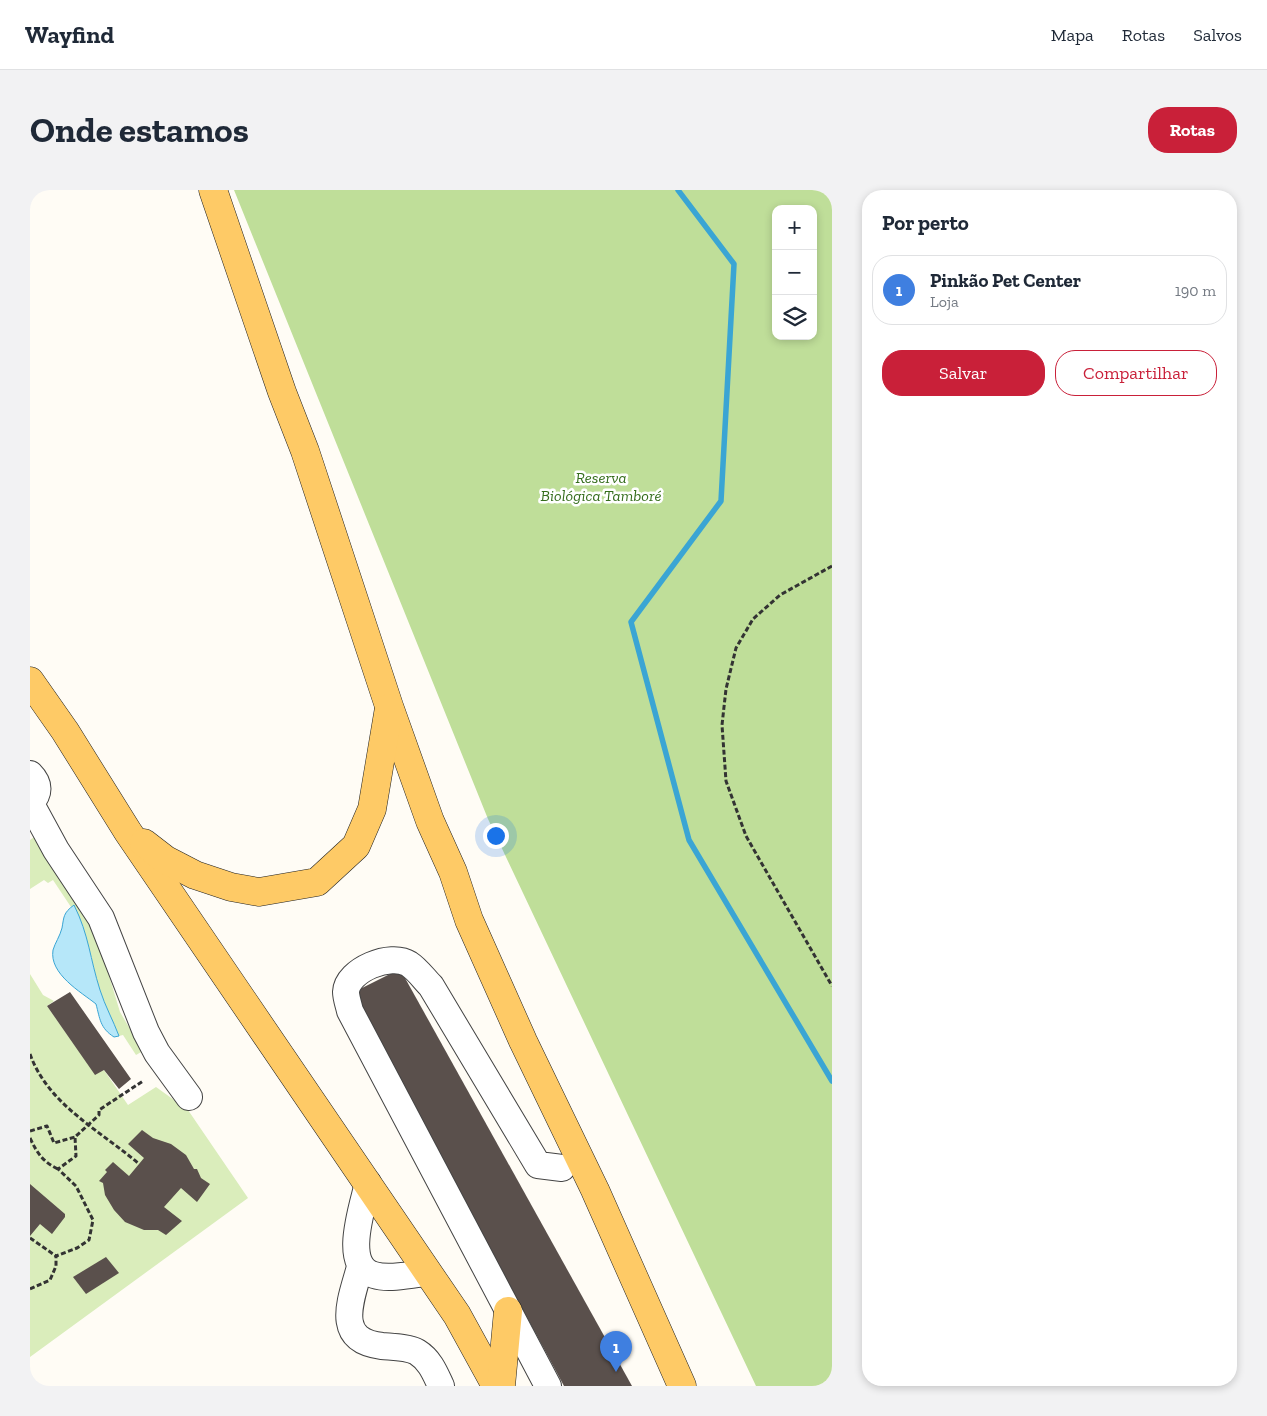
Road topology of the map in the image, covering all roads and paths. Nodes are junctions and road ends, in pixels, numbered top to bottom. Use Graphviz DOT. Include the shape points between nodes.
graph roads {
  1 [pos="213,190"];
  2 [pos="832,566"];
  3 [pos="34,692"];
  4 [pos="389,706"];
  5 [pos="30,774"];
  6 [pos="30,804"];
  7 [pos="128,832"];
  8 [pos="832,986"];
  9 [pos="30,1054"];
  10 [pos="143,1081"];
  11 [pos="189,1098"];
  12 [pos="88,1126"];
  13 [pos="30,1131"];
  14 [pos="75,1136"];
  15 [pos="30,1138"];
  16 [pos="139,1164"];
  17 [pos="562,1168"];
  18 [pos="58,1169"];
  19 [pos="368,1183"];
  20 [pos="30,1238"];
  21 [pos="56,1256"];
  22 [pos="360,1267"];
  23 [pos="428,1273"];
  24 [pos="30,1289"];
  25 [pos="508,1311"];
  26 [pos="441,1386"];
  27 [pos="496,1386"];
  28 [pos="501,1386"];
  29 [pos="548,1386"];
  30 [pos="682,1386"];
  1 -- 4 [label="main road" via="305,451"];
  2 -- 8 [label="path" via="780,595 753,619 736,648 726,689 722,725 726,781 746,836"];
  3 -- 7 [label="main road"];
  4 -- 7 [label="main road" via="372,809 356,846 317,882 259,892 231,886 195,875 166,860"];
  4 -- 30 [label="main road" via="483,956 595,1190"];
  5 -- 6 [label="lane" via="38,788"];
  6 -- 11 [label="lane" via="56,850 102,918 146,1032"];
  7 -- 19 [label="main road"];
  9 -- 12 [label="path" via="53,1091"];
  10 -- 12 [label="path" via="99,1110 99,1115"];
  12 -- 14 [label="path"];
  12 -- 16 [label="path"];
  13 -- 14 [label="path" via="47,1126 54,1143"];
  14 -- 18 [label="path" via="76,1156"];
  15 -- 18 [label="path" via="46,1163"];
  17 -- 25 [label="lane" via="538,1166 431,986 408,963 388,959 371,965 352,978 346,991 350,1011"];
  18 -- 21 [label="path" via="76,1186 93,1220 89,1240"];
  19 -- 22 [label="lane" via="356,1245"];
  19 -- 23 [label="main road"];
  20 -- 21 [label="path"];
  21 -- 24 [label="path" via="50,1280"];
  22 -- 23 [label="lane" via="375,1276"];
  22 -- 26 [label="lane" via="349,1314 349,1327 353,1333 374,1345 415,1351 428,1361"];
  23 -- 27 [label="main road" via="457,1315"];
  25 -- 28 [label="main road"];
  25 -- 29 [label="lane"];
}
